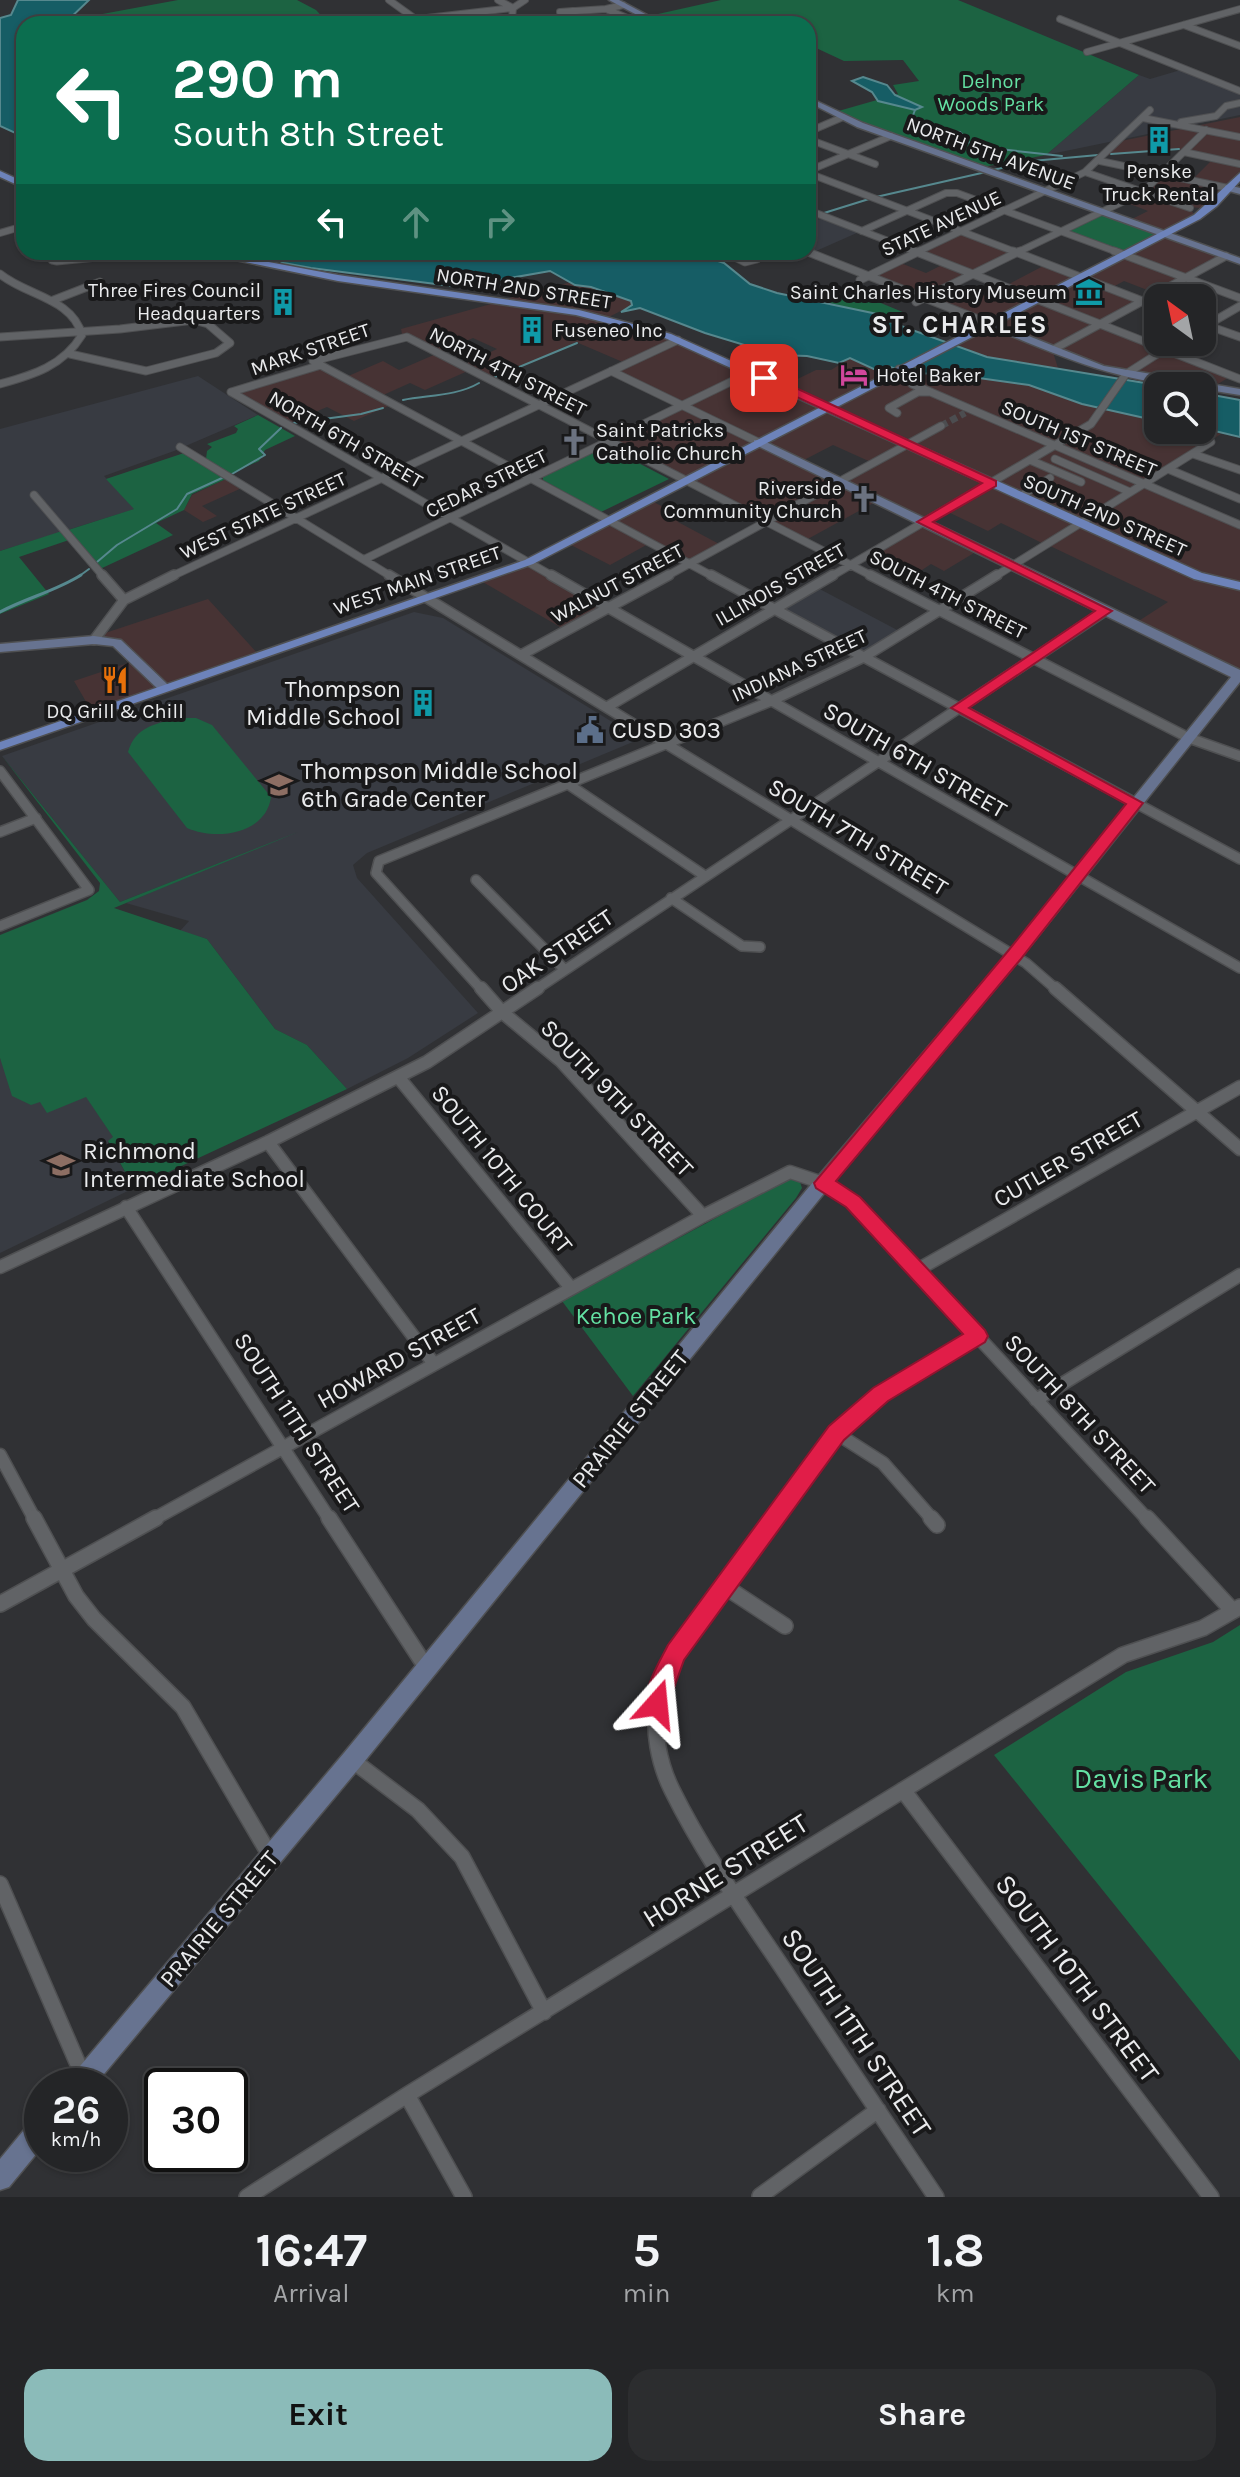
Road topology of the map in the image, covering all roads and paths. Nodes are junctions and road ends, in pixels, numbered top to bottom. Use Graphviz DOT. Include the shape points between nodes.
graph roads {
  1 [pos="389,0"];
  2 [pos="498,0"];
  3 [pos="525,0"];
  4 [pos="613,0"];
  5 [pos="623,5"];
  6 [pos="513,8"];
  7 [pos="606,9"];
  8 [pos="1240,9"];
  9 [pos="573,11"];
  10 [pos="413,16"];
  11 [pos="456,16"];
  12 [pos="512,16"];
  13 [pos="622,16"];
  14 [pos="644,16"];
  15 [pos="1060,19"];
  16 [pos="1184,25"];
  17 [pos="1119,43"];
  18 [pos="1240,46"];
  19 [pos="1087,52"];
  20 [pos="1240,91"];
  21 [pos="816,103"];
  22 [pos="1240,103"];
  23 [pos="1150,110"];
  24 [pos="843,117"];
  25 [pos="1143,118"];
  26 [pos="1173,124"];
  27 [pos="816,129"];
  28 [pos="1206,130"];
  29 [pos="891,136"];
  30 [pos="1240,137"];
  31 [pos="816,142"];
  32 [pos="1184,152"];
  33 [pos="849,154"];
  34 [pos="1100,161"];
  35 [pos="875,164"];
  36 [pos="1240,164"];
  37 [pos="816,168"];
  38 [pos="1085,172"];
  39 [pos="1162,174"];
  40 [pos="816,175"];
  41 [pos="1240,176"];
  42 [pos="1228,188"];
  43 [pos="1047,191"];
  44 [pos="1240,191"];
  45 [pos="1143,192"];
  46 [pos="1210,207"];
  47 [pos="1190,208"];
  48 [pos="907,211"];
  49 [pos="1005,211"];
  50 [pos="1105,212"];
  51 [pos="816,213"];
  52 [pos="1197,217"];
  53 [pos="862,231"];
  54 [pos="962,232"];
  55 [pos="1063,233"];
  56 [pos="1165,233"];
  57 [pos="917,253"];
  58 [pos="1020,254"];
  59 [pos="1123,254"];
  60 [pos="816,255"];
  61 [pos="1226,256"];
  62 [pos="242,260"];
  63 [pos="1240,261"];
  64 [pos="0,274"];
  65 [pos="869,275"];
  66 [pos="974,275"];
  67 [pos="1079,277"];
  68 [pos="1185,278"];
  69 [pos="860,280"];
  70 [pos="4,282"];
  71 [pos="100,282"];
  72 [pos="926,298"];
  73 [pos="1240,298"];
  74 [pos="1034,300"];
  75 [pos="51,301"];
  76 [pos="1142,301"];
  77 [pos="916,302"];
  78 [pos="1240,306"];
  79 [pos="1216,319"];
  80 [pos="988,323"];
  81 [pos="1098,325"];
  82 [pos="1216,330"];
  83 [pos="82,332"];
  84 [pos="0,337"];
  85 [pos="401,337"];
  86 [pos="1240,337"];
  87 [pos="678,340"];
  88 [pos="1144,343"];
  89 [pos="1054,349"];
  90 [pos="70,354"];
  91 [pos="1153,356"];
  92 [pos="1179,356"];
  93 [pos="321,365"];
  94 [pos="899,369"];
  95 [pos="611,371"];
  96 [pos="751,372"];
  97 [pos="1124,376"];
  98 [pos="1237,376"];
  99 [pos="1144,379"];
  100 [pos="878,381"];
  101 [pos="907,381"];
  102 [pos="0,384"];
  103 [pos="1216,387"];
  104 [pos="1216,388"];
  105 [pos="231,392"];
  106 [pos="1240,392"];
  107 [pos="937,393"];
  108 [pos="538,405"];
  109 [pos="681,405"];
  110 [pos="827,407"];
  111 [pos="897,413"];
  112 [pos="941,426"];
  113 [pos="462,440"];
  114 [pos="608,441"];
  115 [pos="758,442"];
  116 [pos="908,444"];
  117 [pos="1208,444"];
  118 [pos="1055,445"];
  119 [pos="180,447"];
  120 [pos="1193,454"];
  121 [pos="1055,459"];
  122 [pos="1030,460"];
  123 [pos="1168,469"];
  124 [pos="1240,470"];
  125 [pos="381,477"];
  126 [pos="533,478"];
  127 [pos="1050,478"];
  128 [pos="685,480"];
  129 [pos="839,481"];
  130 [pos="1081,482"];
  131 [pos="992,483"];
  132 [pos="1145,483"];
  133 [pos="1130,492"];
  134 [pos="34,495"];
  135 [pos="1021,496"];
  136 [pos="1240,499"];
  137 [pos="295,517"];
  138 [pos="451,518"];
  139 [pos="608,520"];
  140 [pos="767,522"];
  141 [pos="923,522"];
  142 [pos="1081,523"];
  143 [pos="1239,524"];
  144 [pos="365,559"];
  145 [pos="529,562"];
  146 [pos="690,563"];
  147 [pos="851,564"];
  148 [pos="1011,565"];
  149 [pos="1240,586"];
  150 [pos="426,598"];
  151 [pos="124,600"];
  152 [pos="607,608"];
  153 [pos="773,608"];
  154 [pos="940,609"];
  155 [pos="1105,611"];
  156 [pos="94,640"];
  157 [pos="0,648"];
  158 [pos="521,655"];
  159 [pos="694,656"];
  160 [pos="864,657"];
  161 [pos="1034,658"];
  162 [pos="1240,675"];
  163 [pos="163,687"];
  164 [pos="771,701"];
  165 [pos="607,707"];
  166 [pos="958,708"];
  167 [pos="1189,738"];
  168 [pos="668,744"];
  169 [pos="0,746"];
  170 [pos="1240,756"];
  171 [pos="877,761"];
  172 [pos="0,771"];
  173 [pos="568,784"];
  174 [pos="1135,803"];
  175 [pos="36,818"];
  176 [pos="791,820"];
  177 [pos="0,832"];
  178 [pos="1240,859"];
  179 [pos="376,866"];
  180 [pos="1076,875"];
  181 [pos="705,876"];
  182 [pos="476,880"];
  183 [pos="671,898"];
  184 [pos="0,926"];
  185 [pos="760,947"];
  186 [pos="1014,956"];
  187 [pos="1240,968"];
  188 [pos="564,969"];
  189 [pos="502,1012"];
  190 [pos="399,1078"];
  191 [pos="1240,1087"];
  192 [pos="1197,1111"];
  193 [pos="268,1142"];
  194 [pos="1240,1149"];
  195 [pos="823,1183"];
  196 [pos="126,1207"];
  197 [pos="703,1216"];
  198 [pos="0,1267"];
  199 [pos="917,1270"];
  200 [pos="1240,1275"];
  201 [pos="571,1288"];
  202 [pos="977,1336"];
  203 [pos="434,1364"];
  204 [pos="1036,1400"];
  205 [pos="836,1433"];
  206 [pos="284,1445"];
  207 [pos="0,1455"];
  208 [pos="937,1525"];
  209 [pos="60,1570"];
  210 [pos="724,1586"];
  211 [pos="0,1604"];
  212 [pos="1237,1609"];
  213 [pos="785,1626"];
  214 [pos="426,1667"];
  215 [pos="352,1760"];
  216 [pos="903,1790"];
  217 [pos="271,1857"];
  218 [pos="0,1884"];
  219 [pos="734,1896"];
  220 [pos="544,2012"];
  221 [pos="75,2068"];
  222 [pos="93,2068"];
  223 [pos="407,2095"];
  224 [pos="878,2110"];
  225 [pos="24,2149"];
  226 [pos="0,2178"];
  227 [pos="760,2196"];
  228 [pos="247,2197"];
  229 [pos="464,2197"];
  230 [pos="936,2197"];
  231 [pos="1211,2197"];
  1 -- 10 [label="street"];
  2 -- 6 [label="street"];
  3 -- 6 [label="street"];
  4 -- 5 [label="street"];
  5 -- 7 [label="street"];
  5 -- 14 [label="street"];
  6 -- 11 [label="street"];
  6 -- 12 [label="street"];
  7 -- 9 [label="street"];
  7 -- 13 [label="street"];
  8 -- 16 [label="street"];
  15 -- 17 [label="street"];
  16 -- 17 [label="street"];
  16 -- 18 [label="street"];
  17 -- 19 [label="street"];
  17 -- 20 [label="street"];
  21 -- 24 [label="street, NORTH 5TH AVENUE"];
  22 -- 26 [label="street" via="1226,106 1216,116"];
  23 -- 25 [label="street, STATE AVENUE"];
  24 -- 27 [label="street"];
  24 -- 29 [label="street, NORTH 5TH AVENUE"];
  25 -- 26 [label="street"];
  25 -- 34 [label="street, STATE AVENUE"];
  26 -- 28 [label="street"];
  28 -- 30 [label="street"];
  28 -- 32 [label="street"];
  29 -- 33 [label="street"];
  29 -- 43 [label="street, NORTH 5TH AVENUE"];
  31 -- 33 [label="street"];
  32 -- 36 [label="street"];
  32 -- 39 [label="street"];
  33 -- 35 [label="street"];
  33 -- 37 [label="street"];
  34 -- 38 [label="street, STATE AVENUE"];
  34 -- 39 [label="street"];
  38 -- 43 [label="street, STATE AVENUE"];
  38 -- 45 [label="street"];
  39 -- 42 [label="street"];
  39 -- 45 [label="street"];
  40 -- 48 [label="street"];
  41 -- 42 [label="main road, WEST MAIN STREET"];
  42 -- 44 [label="street"];
  42 -- 46 [label="main road, WEST MAIN STREET"];
  43 -- 49 [label="street, STATE AVENUE"];
  43 -- 50 [label="street, NORTH 5TH AVENUE"];
  45 -- 47 [label="street"];
  45 -- 50 [label="street"];
  46 -- 47 [label="main road"];
  46 -- 52 [label="main road, WEST MAIN STREET"];
  47 -- 52 [label="main road"];
  48 -- 49 [label="street" via="952,193"];
  48 -- 53 [label="street"];
  48 -- 54 [label="street"];
  49 -- 54 [label="street, STATE AVENUE"];
  49 -- 55 [label="street"];
  50 -- 55 [label="street"];
  50 -- 56 [label="street, NORTH 5TH AVENUE"];
  51 -- 53 [label="street"];
  52 -- 56 [label="main road, WEST MAIN STREET"];
  53 -- 57 [label="street"];
  54 -- 57 [label="street, STATE AVENUE"];
  54 -- 58 [label="street"];
  55 -- 58 [label="street"];
  55 -- 59 [label="street"];
  56 -- 59 [label="main road, WEST MAIN STREET"];
  56 -- 61 [label="street, NORTH 5TH AVENUE"];
  57 -- 65 [label="street, STATE AVENUE"];
  57 -- 66 [label="street"];
  58 -- 66 [label="street"];
  58 -- 67 [label="street"];
  59 -- 67 [label="main road, WEST MAIN STREET"];
  59 -- 68 [label="street"];
  60 -- 65 [label="street"];
  61 -- 63 [label="street, NORTH 5TH AVENUE"];
  61 -- 68 [label="street"];
  62 -- 87 [label="main road, NORTH 2ND STREET" via="576,312"];
  64 -- 70 [label="street"];
  65 -- 69 [label="street, STATE AVENUE"];
  65 -- 72 [label="street"];
  66 -- 72 [label="street"];
  66 -- 74 [label="street"];
  67 -- 74 [label="main road, WEST MAIN STREET"];
  67 -- 76 [label="street"];
  68 -- 73 [label="street"];
  68 -- 76 [label="street"];
  70 -- 75 [label="street"];
  71 -- 75 [label="street"];
  72 -- 77 [label="street"];
  72 -- 80 [label="street"];
  74 -- 80 [label="main road, WEST MAIN STREET"];
  74 -- 81 [label="street"];
  75 -- 83 [label="street" via="76,316"];
  76 -- 81 [label="street"];
  78 -- 79 [label="street"];
  80 -- 89 [label="street"];
  80 -- 94 [label="main road, WEST MAIN STREET"];
  81 -- 88 [label="street"];
  81 -- 89 [label="street"];
  82 -- 86 [label="street"];
  83 -- 84 [label="street"];
  83 -- 90 [label="street"];
  83 -- 90 [label="street" via="197,320 230,343 211,355 146,371"];
  85 -- 93 [label="street, MARK STREET" via="313,361"];
  85 -- 108 [label="street, NORTH 4TH STREET"];
  87 -- 95 [label="street, WEST STATE STREET"];
  87 -- 96 [label="main road, NORTH 2ND STREET"];
  89 -- 97 [label="street"];
  90 -- 102 [label="street"];
  91 -- 97 [label="street"];
  92 -- 98 [label="street"];
  93 -- 105 [label="street, MARK STREET"];
  93 -- 113 [label="street"];
  94 -- 100 [label="main road, WEST MAIN STREET"];
  94 -- 101 [label="street"];
  95 -- 108 [label="street, WEST STATE STREET"];
  95 -- 109 [label="street"];
  96 -- 109 [label="street, CEDAR STREET"];
  96 -- 110 [label="main road, NORTH 2ND STREET"];
  97 -- 99 [label="street"];
  97 -- 118 [label="street, ILLINOIS STREET" via="1091,424"];
  98 -- 103 [label="street"];
  100 -- 101 [label="street, SOUTH 1ST STREET"];
  100 -- 110 [label="main road, WEST MAIN STREET"];
  101 -- 107 [label="street, SOUTH 1ST STREET"];
  104 -- 106 [label="street"];
  105 -- 125 [label="street, NORTH 6TH STREET"];
  107 -- 111 [label="street" via="918,392 889,408"];
  107 -- 118 [label="street, SOUTH 1ST STREET" via="967,405 968,412"];
  108 -- 113 [label="street, WEST STATE STREET"];
  108 -- 114 [label="street, NORTH 4TH STREET"];
  109 -- 114 [label="street, CEDAR STREET"];
  109 -- 115 [label="street"];
  110 -- 115 [label="main road, WEST MAIN STREET"];
  110 -- 116 [label="main road, SOUTH 2ND STREET"];
  112 -- 116 [label="street, WALNUT STREET"];
  113 -- 125 [label="street, WEST STATE STREET"];
  113 -- 126 [label="street"];
  114 -- 126 [label="street, CEDAR STREET"];
  114 -- 128 [label="street, NORTH 4TH STREET"];
  115 -- 128 [label="main road, WEST MAIN STREET"];
  115 -- 129 [label="street"];
  116 -- 129 [label="street, WALNUT STREET"];
  116 -- 131 [label="main road, SOUTH 2ND STREET"];
  117 -- 120 [label="street, INDIANA STREET"];
  118 -- 122 [label="street, ILLINOIS STREET"];
  118 -- 132 [label="street, SOUTH 1ST STREET"];
  119 -- 137 [label="street, SOUTH 7TH STREET"];
  120 -- 123 [label="street, INDIANA STREET"];
  120 -- 124 [label="street"];
  121 -- 133 [label="street"];
  122 -- 130 [label="street"];
  122 -- 131 [label="street, ILLINOIS STREET"];
  123 -- 132 [label="street, INDIANA STREET"];
  123 -- 136 [label="street"];
  125 -- 137 [label="street, WEST STATE STREET"];
  125 -- 138 [label="street, NORTH 6TH STREET"];
  126 -- 138 [label="street, CEDAR STREET"];
  126 -- 139 [label="street"];
  127 -- 135 [label="street"];
  128 -- 139 [label="main road, WEST MAIN STREET"];
  128 -- 140 [label="street, SOUTH 4TH STREET"];
  129 -- 140 [label="street, WALNUT STREET"];
  129 -- 141 [label="street"];
  131 -- 135 [label="main road, SOUTH 2ND STREET"];
  131 -- 141 [label="street, ILLINOIS STREET"];
  132 -- 133 [label="street, INDIANA STREET"];
  132 -- 143 [label="street, SOUTH 1ST STREET"];
  133 -- 142 [label="street, INDIANA STREET"];
  134 -- 151 [label="street"];
  135 -- 142 [label="main road, SOUTH 2ND STREET"];
  137 -- 144 [label="street, SOUTH 7TH STREET"];
  137 -- 151 [label="street, WEST STATE STREET"];
  138 -- 144 [label="street, CEDAR STREET"];
  138 -- 145 [label="street, NORTH 6TH STREET"];
  139 -- 145 [label="main road, WEST MAIN STREET"];
  139 -- 146 [label="street"];
  140 -- 146 [label="street, WALNUT STREET"];
  140 -- 147 [label="street, SOUTH 4TH STREET"];
  141 -- 147 [label="street, ILLINOIS STREET"];
  141 -- 148 [label="street"];
  142 -- 148 [label="street, INDIANA STREET"];
  142 -- 149 [label="main road, SOUTH 2ND STREET" via="1198,576"];
  144 -- 150 [label="street, SOUTH 7TH STREET"];
  145 -- 150 [label="main road, WEST MAIN STREET"];
  145 -- 152 [label="street, SOUTH 6TH STREET"];
  146 -- 152 [label="street, WALNUT STREET"];
  146 -- 153 [label="street"];
  147 -- 153 [label="street, ILLINOIS STREET"];
  147 -- 154 [label="street, SOUTH 4TH STREET"];
  148 -- 154 [label="street, INDIANA STREET"];
  148 -- 155 [label="street"];
  150 -- 158 [label="street, SOUTH 7TH STREET"];
  150 -- 163 [label="main road, WEST MAIN STREET"];
  151 -- 156 [label="street, WEST STATE STREET"];
  152 -- 158 [label="street, WALNUT STREET"];
  152 -- 159 [label="street, SOUTH 6TH STREET"];
  153 -- 159 [label="street, ILLINOIS STREET"];
  153 -- 160 [label="street"];
  154 -- 160 [label="street, INDIANA STREET"];
  154 -- 161 [label="street, SOUTH 4TH STREET"];
  155 -- 161 [label="street, OAK STREET"];
  155 -- 162 [label="street"];
  156 -- 157 [label="street"];
  156 -- 163 [label="street" via="124,647"];
  158 -- 165 [label="street, SOUTH 7TH STREET"];
  159 -- 164 [label="street, SOUTH 6TH STREET"];
  159 -- 165 [label="street, ILLINOIS STREET"];
  160 -- 164 [label="street, INDIANA STREET"];
  160 -- 166 [label="street"];
  161 -- 166 [label="street, OAK STREET"];
  161 -- 167 [label="street, SOUTH 4TH STREET"];
  162 -- 167 [label="street, PRAIRIE STREET"];
  163 -- 169 [label="main road, WEST MAIN STREET"];
  164 -- 168 [label="street, INDIANA STREET"];
  164 -- 171 [label="street, SOUTH 6TH STREET"];
  165 -- 168 [label="street, SOUTH 7TH STREET"];
  166 -- 171 [label="street, OAK STREET"];
  166 -- 174 [label="street"];
  167 -- 170 [label="street, SOUTH 4TH STREET"];
  167 -- 174 [label="street, PRAIRIE STREET"];
  168 -- 173 [label="street, INDIANA STREET"];
  168 -- 176 [label="street, SOUTH 7TH STREET"];
  171 -- 176 [label="street, OAK STREET"];
  171 -- 180 [label="street, SOUTH 6TH STREET"];
  172 -- 175 [label="street"];
  173 -- 179 [label="street, INDIANA STREET"];
  173 -- 181 [label="street"];
  174 -- 178 [label="street"];
  174 -- 180 [label="street, PRAIRIE STREET"];
  175 -- 177 [label="street"];
  175 -- 184 [label="street" via="89,890"];
  176 -- 181 [label="street, OAK STREET"];
  176 -- 186 [label="street, SOUTH 7TH STREET"];
  179 -- 189 [label="street, SOUTH 9TH STREET" via="384,883"];
  180 -- 186 [label="street, PRAIRIE STREET"];
  180 -- 187 [label="street, SOUTH 6TH STREET"];
  181 -- 183 [label="street, OAK STREET"];
  182 -- 188 [label="street"];
  183 -- 185 [label="street" via="742,946"];
  183 -- 188 [label="street, OAK STREET"];
  186 -- 192 [label="street, SOUTH 7TH STREET"];
  186 -- 195 [label="street, PRAIRIE STREET"];
  188 -- 189 [label="street, OAK STREET"];
  189 -- 190 [label="street, OAK STREET"];
  189 -- 197 [label="street, SOUTH 9TH STREET" via="561,1061"];
  190 -- 193 [label="street, OAK STREET"];
  190 -- 201 [label="street, SOUTH 10TH COURT"];
  191 -- 192 [label="street, CUTLER STREET"];
  192 -- 194 [label="street, SOUTH 7TH STREET"];
  192 -- 199 [label="street, CUTLER STREET"];
  193 -- 196 [label="street, OAK STREET"];
  193 -- 203 [label="street"];
  195 -- 197 [label="street, HOWARD STREET" via="790,1172"];
  195 -- 199 [label="street, SOUTH 8TH STREET" via="853,1202"];
  195 -- 214 [label="street, PRAIRIE STREET"];
  196 -- 198 [label="street, OAK STREET"];
  196 -- 206 [label="street, SOUTH 11TH STREET"];
  197 -- 201 [label="street, HOWARD STREET"];
  199 -- 202 [label="street, SOUTH 8TH STREET"];
  200 -- 204 [label="street"];
  201 -- 203 [label="street, HOWARD STREET"];
  202 -- 204 [label="street, SOUTH 8TH STREET"];
  202 -- 205 [label="street, SOUTH 11TH STREET" via="880,1394"];
  203 -- 206 [label="street, HOWARD STREET"];
  204 -- 212 [label="street, SOUTH 8TH STREET"];
  205 -- 208 [label="street" via="883,1463"];
  205 -- 210 [label="street, SOUTH 11TH STREET"];
  206 -- 209 [label="street, HOWARD STREET"];
  206 -- 214 [label="street, SOUTH 11TH STREET"];
  207 -- 209 [label="street"];
  209 -- 211 [label="street, HOWARD STREET"];
  209 -- 217 [label="street" via="94,1619 183,1707"];
  210 -- 213 [label="street"];
  210 -- 219 [label="street, SOUTH 11TH STREET" via="663,1679 656,1732 671,1788"];
  212 -- 216 [label="street, HORNE STREET" via="1203,1628 1123,1655"];
  214 -- 215 [label="street, PRAIRIE STREET"];
  215 -- 217 [label="street, PRAIRIE STREET"];
  215 -- 220 [label="street" via="418,1810 462,1857"];
  216 -- 219 [label="street, HORNE STREET"];
  216 -- 231 [label="street, SOUTH 10TH STREET"];
  217 -- 222 [label="street, PRAIRIE STREET"];
  218 -- 221 [label="street"];
  219 -- 220 [label="street, HORNE STREET"];
  219 -- 224 [label="street, SOUTH 11TH STREET"];
  220 -- 223 [label="street, HORNE STREET"];
  223 -- 228 [label="street, HORNE STREET"];
  223 -- 229 [label="street"];
  224 -- 227 [label="street"];
  224 -- 230 [label="street, SOUTH 11TH STREET"];
  225 -- 226 [label="street"];
}
